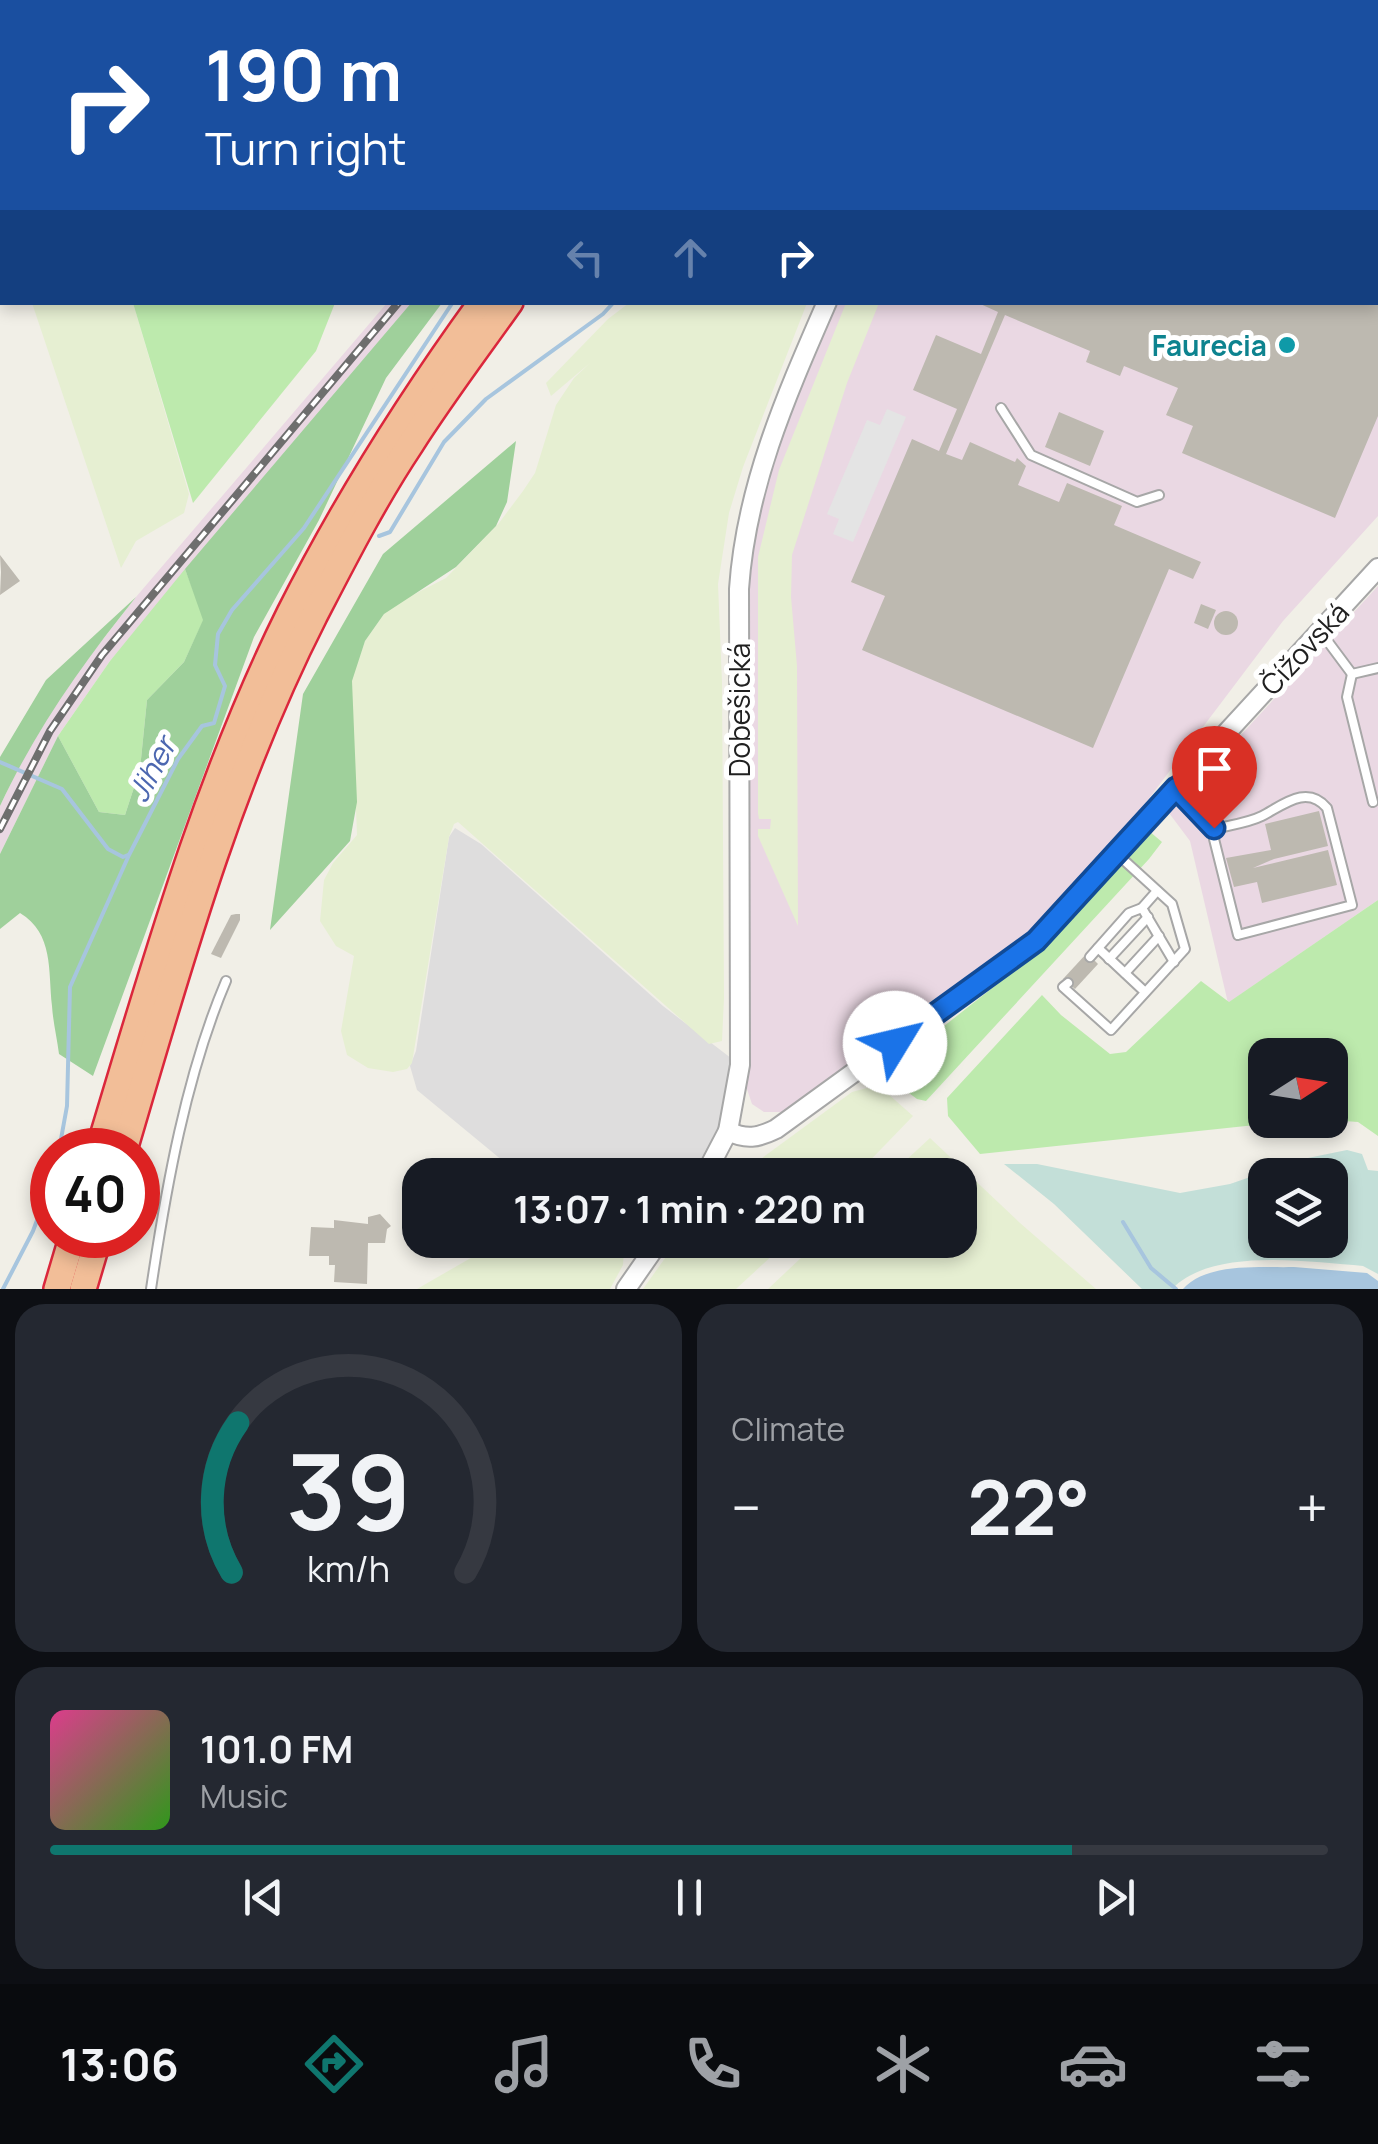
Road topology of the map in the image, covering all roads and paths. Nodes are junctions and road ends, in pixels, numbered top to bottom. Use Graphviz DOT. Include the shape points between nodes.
graph roads {
  1 [pos="480,305"];
  2 [pos="508,305"];
  3 [pos="826,305"];
  4 [pos="1000,408"];
  5 [pos="1159,495"];
  6 [pos="1378,568"];
  7 [pos="1320,631"];
  8 [pos="1378,668"];
  9 [pos="1352,674"];
  10 [pos="1176,788"];
  11 [pos="1373,802"];
  12 [pos="1214,828"];
  13 [pos="1116,853"];
  14 [pos="1157,891"];
  15 [pos="1142,908"];
  16 [pos="1148,917"];
  17 [pos="1158,936"];
  18 [pos="1098,948"];
  19 [pos="1090,957"];
  20 [pos="1110,959"];
  21 [pos="1174,962"];
  22 [pos="1125,974"];
  23 [pos="226,981"];
  24 [pos="1068,982"];
  25 [pos="1146,992"];
  26 [pos="106,1128"];
  27 [pos="130,1128"];
  28 [pos="728,1131"];
  29 [pos="714,1158"];
  30 [pos="67,1258"];
  31 [pos="92,1258"];
  32 [pos="648,1258"];
  33 [pos="57,1289"];
  34 [pos="82,1289"];
  35 [pos="150,1289"];
  36 [pos="626,1289"];
  1 -- 26 [label="highway" via="339,521 266,668 181,883"];
  2 -- 27 [label="highway" via="410,445 312,620 232,808"];
  3 -- 28 [label="street, Dobešická" via="776,422 742,547 740,1065"];
  4 -- 5 [label="lane" via="1031,455 1136,502"];
  6 -- 7 [label="street, Čížovská"];
  7 -- 9 [label="lane"];
  7 -- 10 [label="street, Čížovská"];
  8 -- 9 [label="lane"];
  9 -- 11 [label="lane" via="1347,697"];
  10 -- 12 [label="lane"];
  10 -- 13 [label="street, Čížovská"];
  12 -- 12 [label="lane" via="1252,820 1303,796 1320,801 1352,906 1238,934"];
  13 -- 14 [label="lane"];
  13 -- 28 [label="street, Čížovská" via="1036,941 789,1121 752,1138"];
  14 -- 15 [label="lane"];
  14 -- 21 [label="lane" via="1172,904 1186,949"];
  15 -- 16 [label="lane"];
  15 -- 18 [label="lane"];
  16 -- 17 [label="lane"];
  16 -- 20 [label="lane"];
  17 -- 21 [label="lane"];
  17 -- 22 [label="lane"];
  18 -- 19 [label="lane"];
  18 -- 20 [label="lane"];
  20 -- 22 [label="lane"];
  21 -- 25 [label="lane"];
  22 -- 25 [label="lane"];
  23 -- 35 [label="lane" via="206,1027"];
  24 -- 25 [label="lane" via="1063,988 1111,1030"];
  28 -- 29 [label="street, Dobešická"];
  30 -- 33 [label="highway"];
  31 -- 34 [label="highway"];
  32 -- 36 [label="street"];
}
